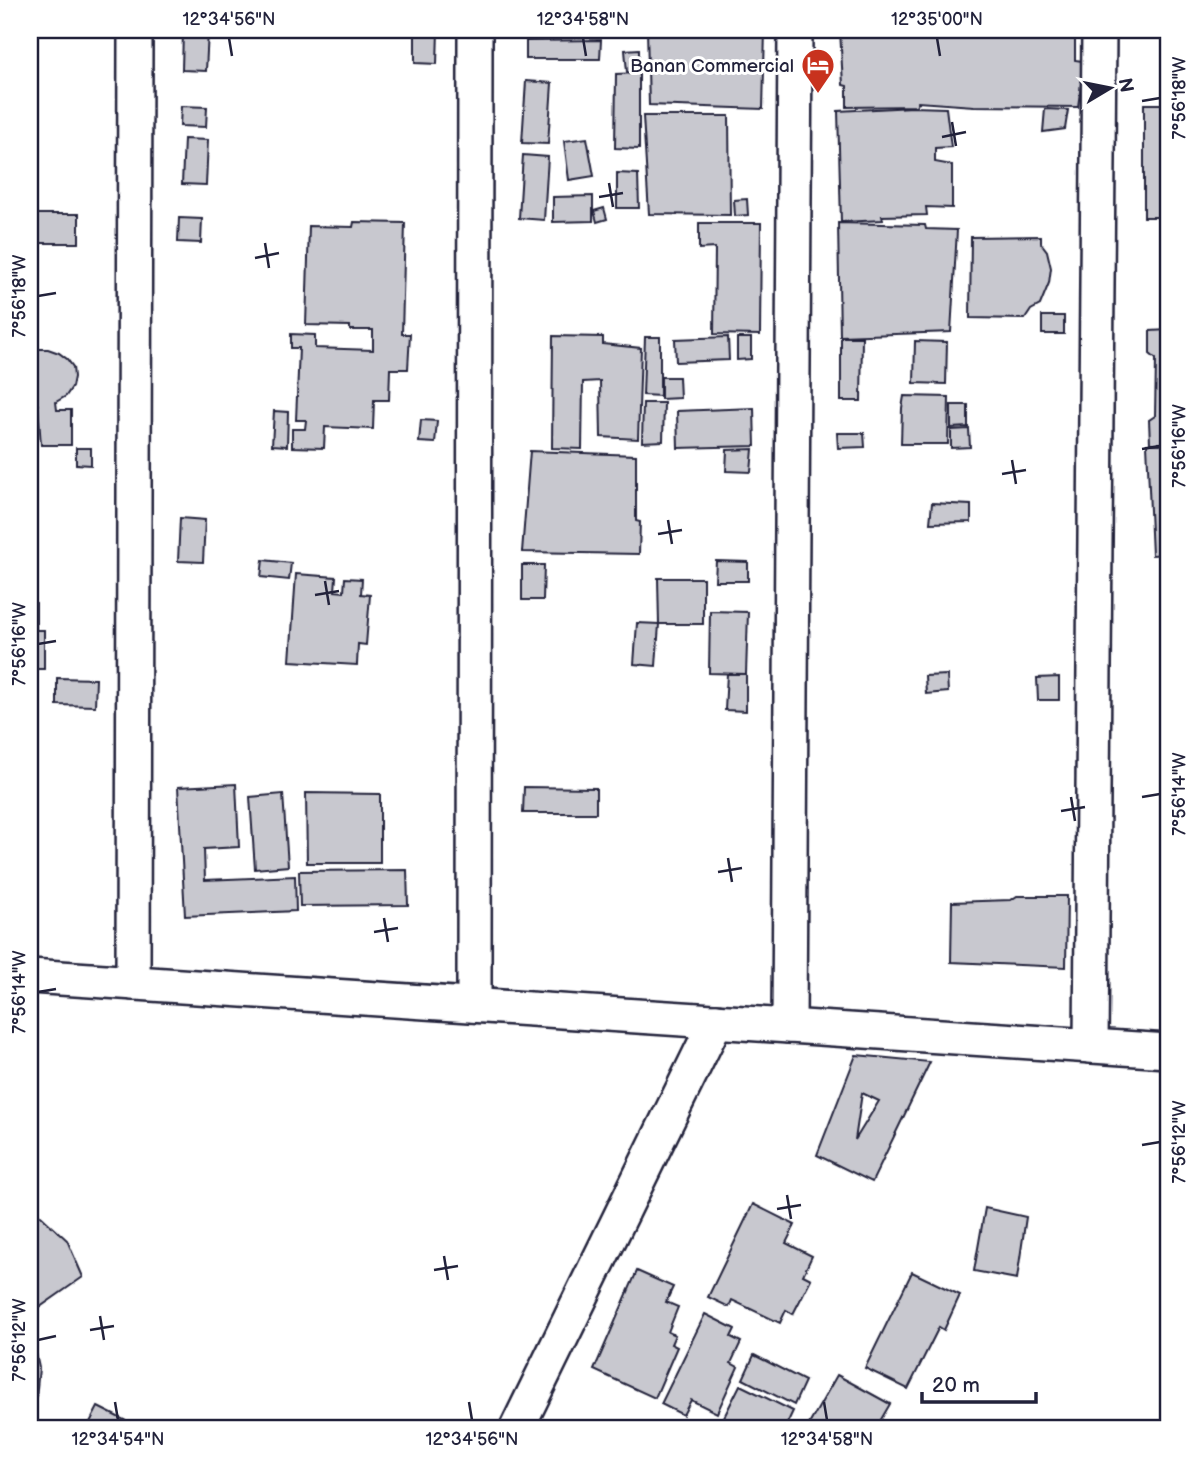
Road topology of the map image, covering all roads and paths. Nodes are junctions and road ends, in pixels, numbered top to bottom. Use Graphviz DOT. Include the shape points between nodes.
graph roads {
  1 [pos="135,30"];
  2 [pos="475,30"];
  3 [pos="795,30"];
  4 [pos="1099,30"];
  5 [pos="30,976"];
  6 [pos="133,983"];
  7 [pos="474,1005"];
  8 [pos="716,1021"];
  9 [pos="789,1026"];
  10 [pos="1091,1046"];
  11 [pos="1168,1051"];
  12 [pos="517,1428"];
  1 -- 6 [label="street"];
  2 -- 7 [label="street"];
  3 -- 9 [label="street"];
  4 -- 10 [label="street"];
  5 -- 6 [label="street"];
  6 -- 7 [label="street"];
  7 -- 8 [label="street"];
  8 -- 9 [label="street"];
  8 -- 12 [label="street"];
  9 -- 10 [label="street"];
  10 -- 11 [label="street"];
}
